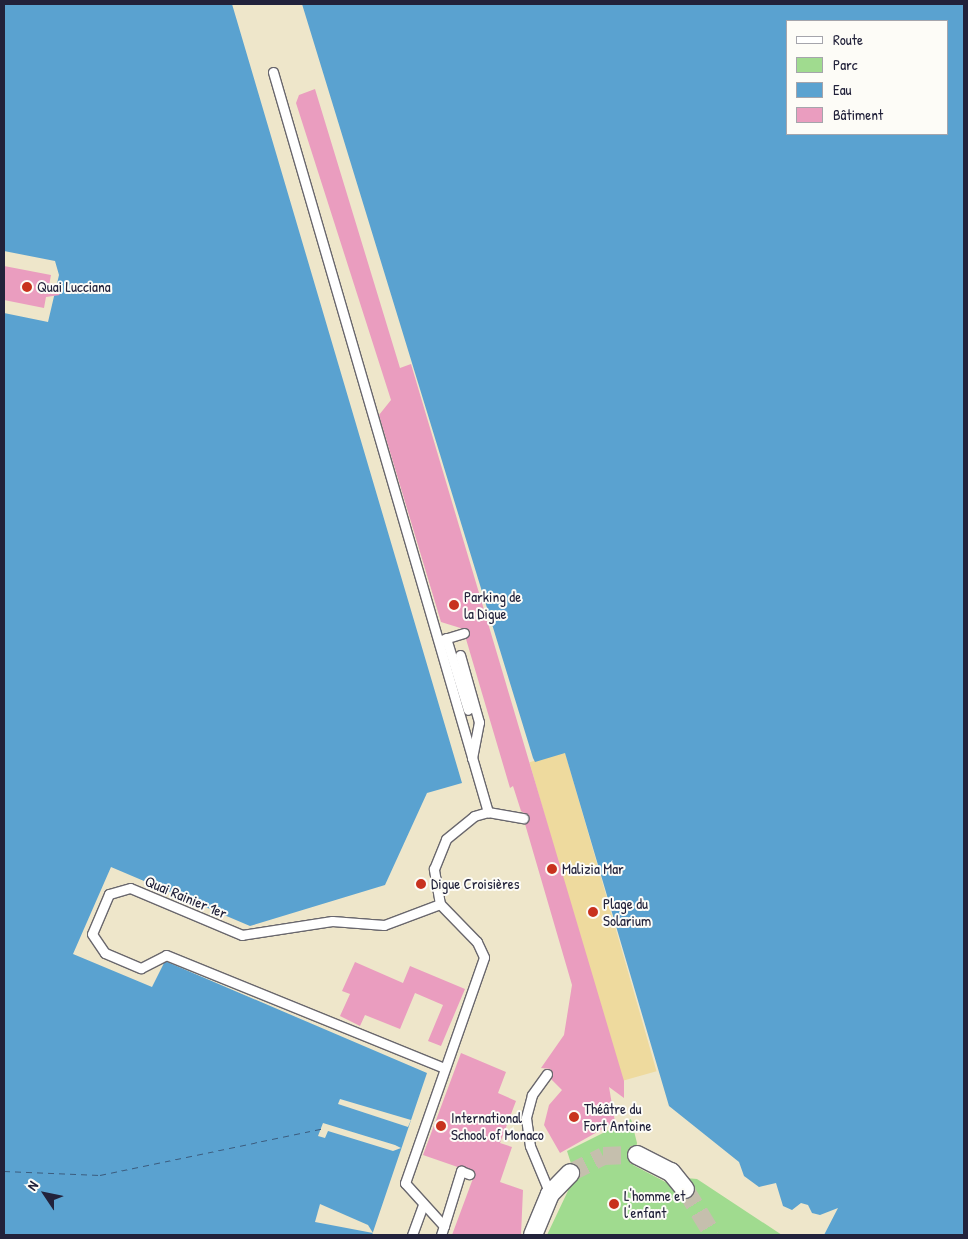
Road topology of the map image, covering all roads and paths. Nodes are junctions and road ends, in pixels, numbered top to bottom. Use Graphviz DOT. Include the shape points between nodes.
graph roads {
  1 [pos="273,72"];
  2 [pos="464,632"];
  3 [pos="446,638"];
  4 [pos="436,641"];
  5 [pos="460,655"];
  6 [pos="468,710"];
  7 [pos="472,758"];
  8 [pos="488,812"];
  9 [pos="523,818"];
  10 [pos="440,904"];
  11 [pos="444,1068"];
  12 [pos="547,1074"];
  13 [pos="636,1156"];
  14 [pos="570,1173"];
  15 [pos="469,1174"];
  16 [pos="684,1189"];
  17 [pos="550,1194"];
  18 [pos="423,1204"];
  19 [pos="444,1226"];
  20 [pos="412,1235"];
  21 [pos="441,1235"];
  22 [pos="533,1235"];
  1 -- 4 [label="lane"];
  2 -- 3 [label="lane"];
  3 -- 4 [label="lane"];
  3 -- 6 [label="lane"];
  4 -- 7 [label="lane"];
  5 -- 7 [label="lane" via="479,722"];
  7 -- 8 [label="lane"];
  8 -- 9 [label="lane"];
  8 -- 10 [label="lane" via="460,825 437,855 435,887"];
  10 -- 11 [label="lane" via="477,942 484,956"];
  10 -- 11 [label="lane, Quai Rainier 1er" via="384,925 332,921 242,936 130,888 109,894 92,934 106,953 141,968 166,955"];
  11 -- 18 [label="lane" via="405,1183"];
  12 -- 17 [label="lane" via="532,1095 526,1118 530,1146"];
  13 -- 16 [label="street" via="671,1172"];
  14 -- 17 [label="street"];
  15 -- 19 [label="lane" via="461,1171"];
  17 -- 22 [label="street"];
  18 -- 19 [label="lane"];
  18 -- 20 [label="lane"];
  19 -- 21 [label="lane"];
}
